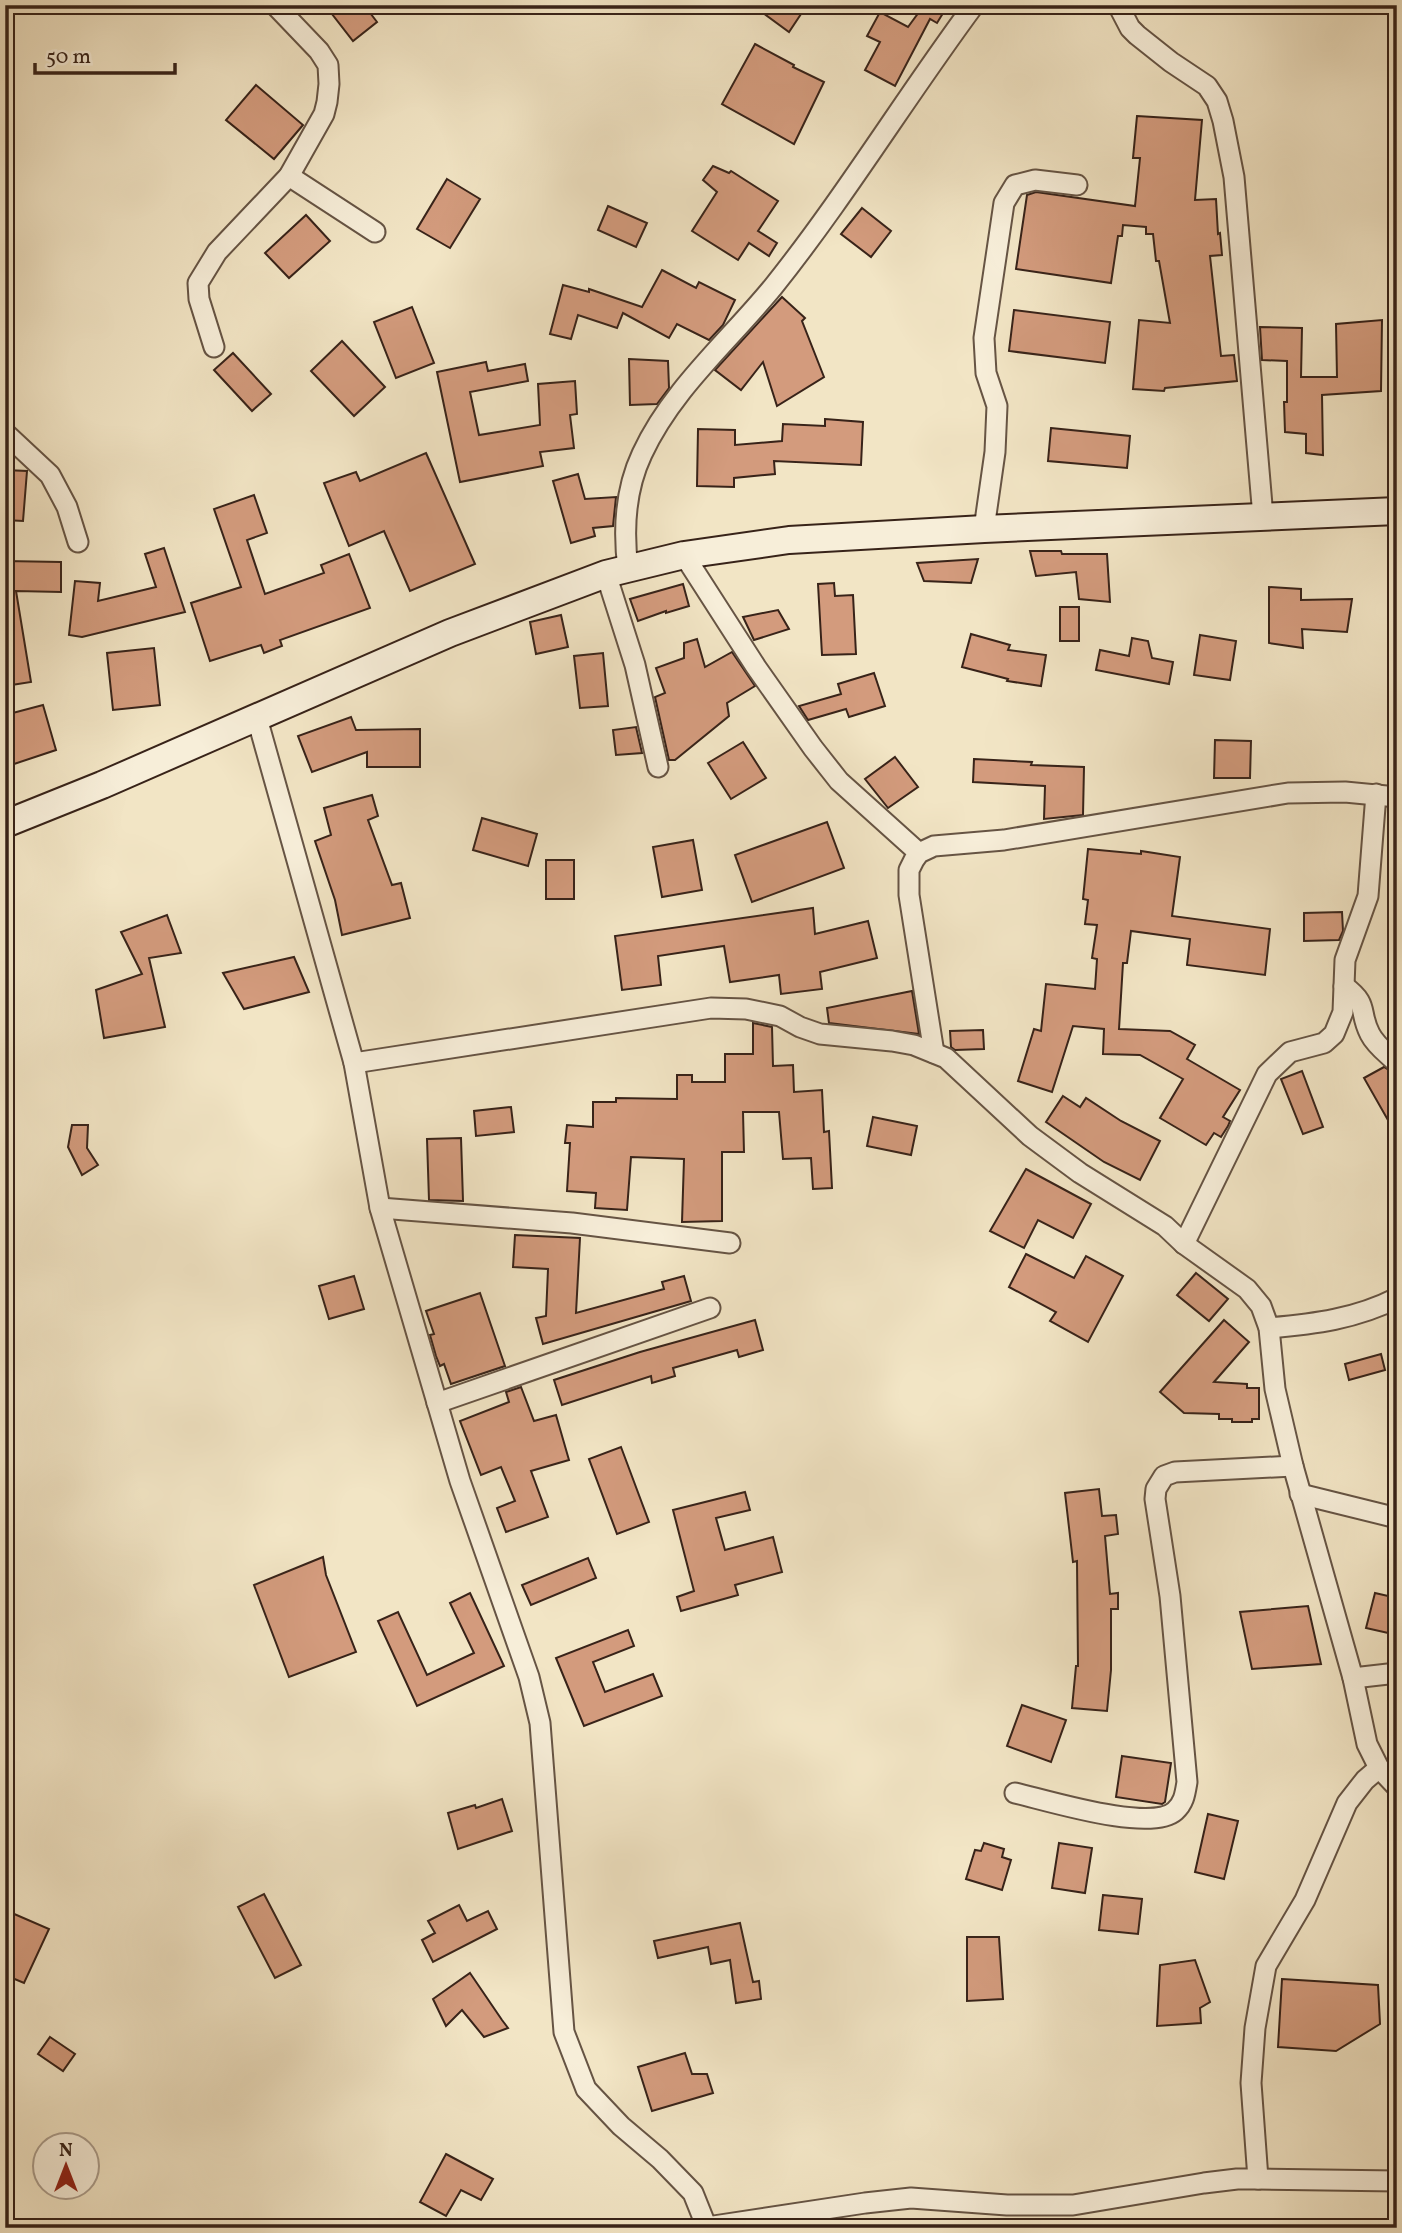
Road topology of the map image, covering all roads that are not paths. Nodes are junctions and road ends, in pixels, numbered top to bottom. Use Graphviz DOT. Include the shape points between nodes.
graph roads {
  1 [pos="275,5"];
  2 [pos="974,5"];
  3 [pos="1118,5"];
  4 [pos="289,176"];
  5 [pos="1077,185"];
  6 [pos="375,232"];
  7 [pos="214,347"];
  8 [pos="5,433"];
  9 [pos="1397,511"];
  10 [pos="1263,517"];
  11 [pos="984,529"];
  12 [pos="78,542"];
  13 [pos="684,555"];
  14 [pos="617,571"];
  15 [pos="257,718"];
  16 [pos="658,767"];
  17 [pos="1377,794"];
  18 [pos="1397,797"];
  19 [pos="5,824"];
  20 [pos="919,853"];
  21 [pos="1344,986"];
  22 [pos="934,1053"];
  23 [pos="354,1063"];
  24 [pos="1397,1063"];
  25 [pos="380,1208"];
  26 [pos="730,1243"];
  27 [pos="1184,1244"];
  28 [pos="1397,1298"];
  29 [pos="710,1308"];
  30 [pos="1269,1328"];
  31 [pos="437,1403"];
  32 [pos="1293,1466"];
  33 [pos="1300,1494"];
  34 [pos="1397,1518"];
  35 [pos="1397,1674"];
  36 [pos="1353,1678"];
  37 [pos="1379,1768"];
  38 [pos="1397,1787"];
  39 [pos="1015,1793"];
  40 [pos="1258,2179"];
  41 [pos="1397,2181"];
  42 [pos="707,2227"];
  1 -- 4 [label="street" via="328,65 324,114"];
  2 -- 14 [label="street" via="773,287 667,409 641,456 628,493"];
  3 -- 10 [label="street" via="1137,35 1207,86 1223,121 1234,177"];
  4 -- 6 [label="street"];
  4 -- 7 [label="street" via="217,252 198,284"];
  5 -- 11 [label="street" via="1035,180 1015,185 1004,203 984,338 986,373 997,406"];
  8 -- 12 [label="street" via="50,475"];
  9 -- 10 [label="street"];
  10 -- 11 [label="street"];
  11 -- 13 [label="street" via="789,540"];
  13 -- 14 [label="street"];
  13 -- 20 [label="street" via="756,667 839,781"];
  14 -- 15 [label="street" via="450,633"];
  14 -- 16 [label="street"];
  15 -- 19 [label="street"];
  15 -- 23 [label="street"];
  17 -- 18 [label="street"];
  17 -- 20 [label="street" via="1288,793 1004,840 934,846"];
  17 -- 21 [label="street" via="1368,896 1345,960"];
  20 -- 22 [label="street" via="909,870 909,895"];
  21 -- 24 [label="street" via="1357,995 1376,1043"];
  21 -- 27 [label="street" via="1343,1012 1334,1034 1324,1043 1290,1052 1267,1073"];
  22 -- 23 [label="street" via="892,1041 820,1034 768,1013 711,1008"];
  22 -- 27 [label="street" via="946,1058 1030,1136 1165,1226"];
  23 -- 25 [label="street"];
  25 -- 26 [label="street" via="572,1223"];
  25 -- 31 [label="street"];
  27 -- 30 [label="street" via="1247,1289 1261,1306"];
  28 -- 30 [label="street" via="1324,1323"];
  29 -- 31 [label="street"];
  30 -- 32 [label="street" via="1275,1389"];
  31 -- 42 [label="street" via="529,1677 540,1723 564,2032 586,2089 693,2193"];
  32 -- 33 [label="street"];
  32 -- 39 [label="street" via="1175,1472 1164,1476 1156,1489 1187,1782 1184,1800 1173,1813 1159,1818 1122,1818"];
  33 -- 34 [label="street"];
  33 -- 36 [label="street"];
  35 -- 36 [label="street"];
  36 -- 37 [label="street" via="1367,1744"];
  37 -- 38 [label="street"];
  37 -- 40 [label="street" via="1347,1803 1306,1900 1266,1966 1251,2083"];
  40 -- 41 [label="street"];
  40 -- 42 [label="street" via="1073,2205 911,2198"];
}
